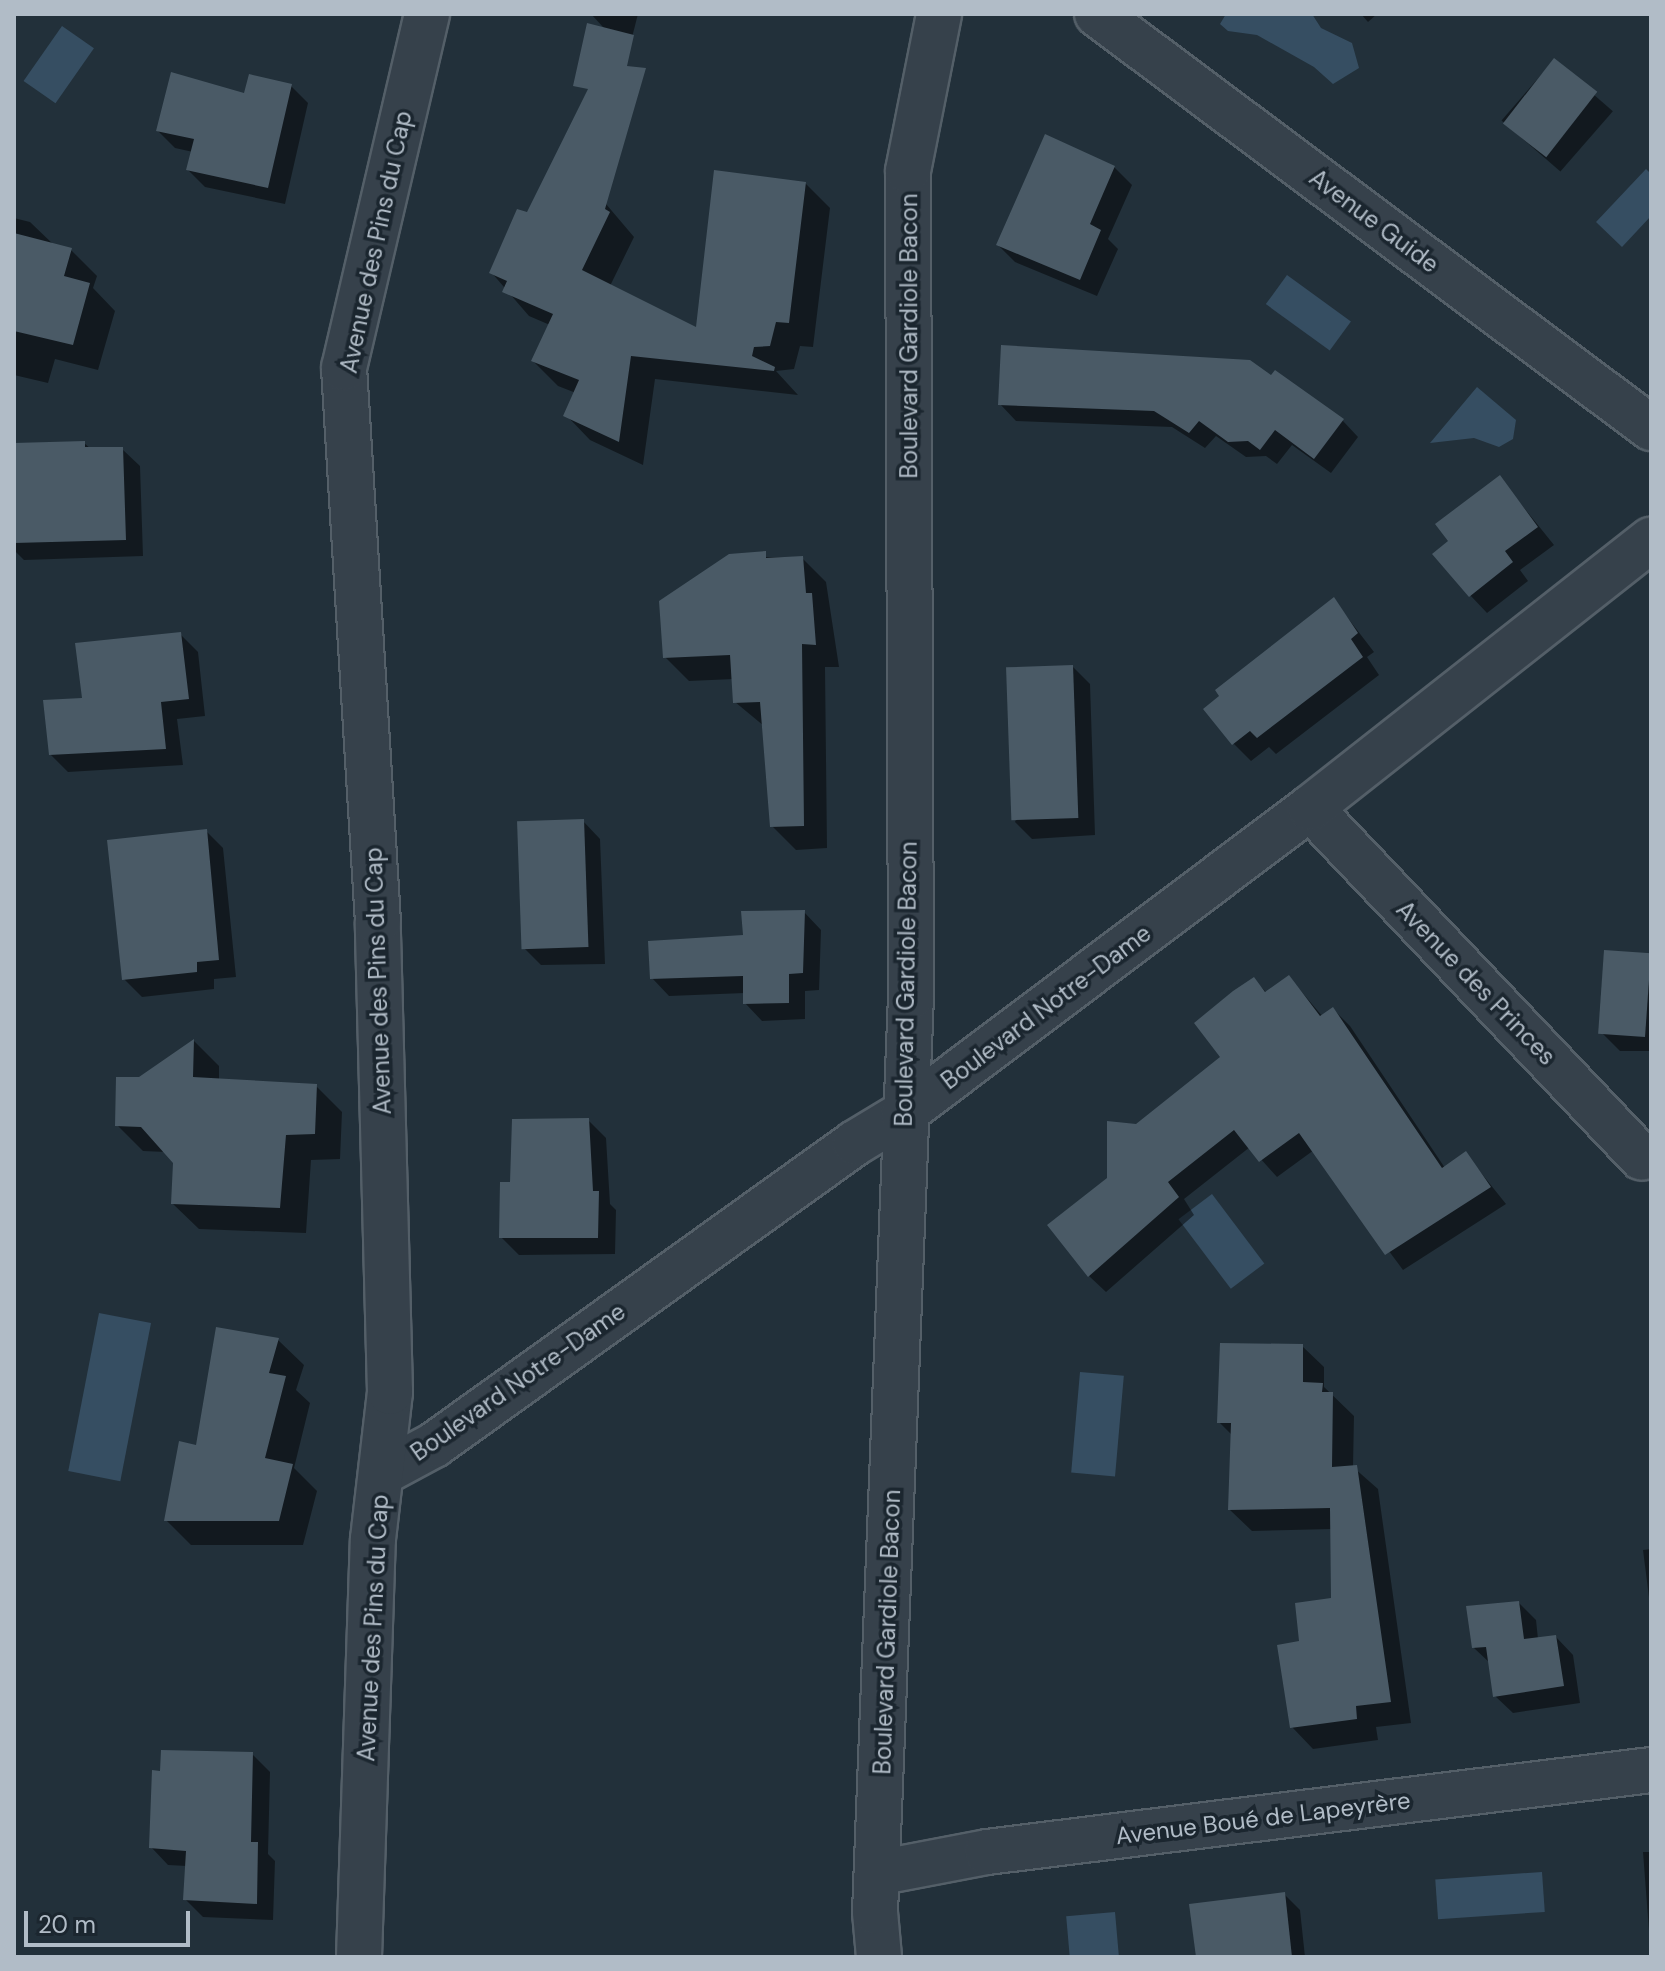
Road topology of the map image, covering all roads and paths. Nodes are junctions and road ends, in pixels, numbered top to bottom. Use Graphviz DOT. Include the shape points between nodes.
graph roads {
  1 [pos="427,14"];
  2 [pos="939,14"];
  3 [pos="1097,14"];
  4 [pos="1651,428"];
  5 [pos="1651,540"];
  6 [pos="1310,808"];
  7 [pos="903,1114"];
  8 [pos="1642,1158"];
  9 [pos="382,1473"];
  10 [pos="1651,1770"];
  11 [pos="877,1873"];
  12 [pos="359,1957"];
  13 [pos="879,1957"];
  1 -- 9 [label="street, Avenue des Pins du Cap" via="344,368 378,922 390,1392"];
  2 -- 7 [label="street, Boulevard Gardiole Bacon" via="932,28 908,171 911,997"];
  3 -- 4 [label="street, Avenue Guide"];
  5 -- 6 [label="street, Boulevard Notre-Dame"];
  6 -- 7 [label="street, Boulevard Notre-Dame"];
  6 -- 8 [label="street, Avenue des Princes"];
  7 -- 9 [label="street, Boulevard Notre-Dame" via="434,1445"];
  7 -- 11 [label="street, Boulevard Gardiole Bacon"];
  9 -- 12 [label="street, Avenue des Pins du Cap" via="373,1539"];
  10 -- 11 [label="street, Avenue Boué de Lapeyrère" via="987,1852"];
  11 -- 13 [label="street, Boulevard Gardiole Bacon"];
}
